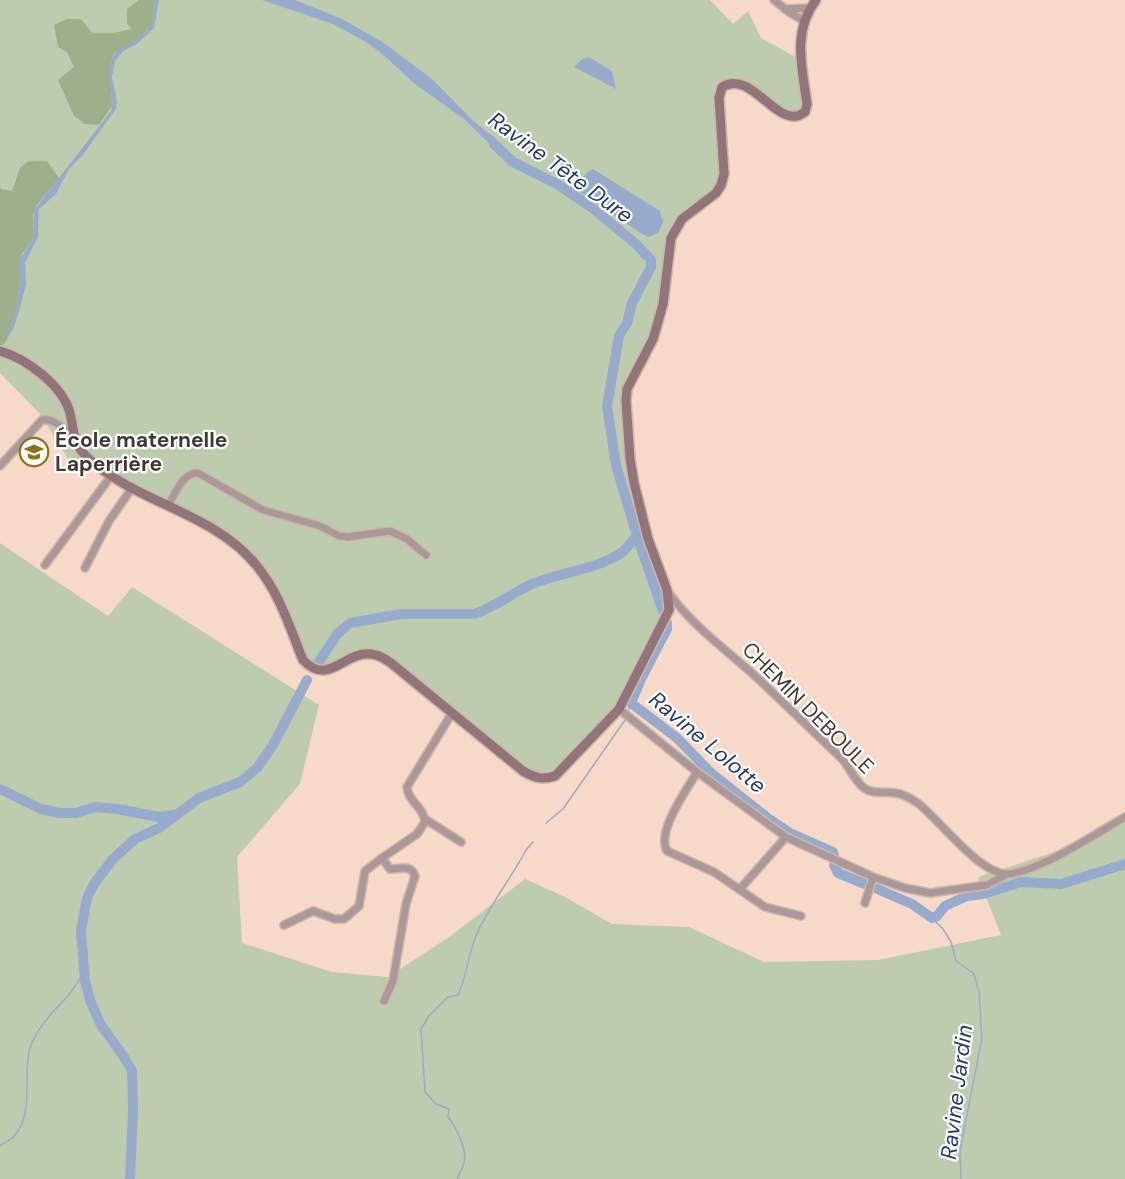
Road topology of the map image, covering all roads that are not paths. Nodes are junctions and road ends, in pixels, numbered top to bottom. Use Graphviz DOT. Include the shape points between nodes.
graph roads {
  1 [pos="774,0"];
  2 [pos="816,0"];
  3 [pos="810,8"];
  4 [pos="785,9"];
  5 [pos="804,21"];
  6 [pos="0,351"];
  7 [pos="74,438"];
  8 [pos="0,466"];
  9 [pos="111,476"];
  10 [pos="132,488"];
  11 [pos="168,506"];
  12 [pos="426,555"];
  13 [pos="45,566"];
  14 [pos="85,567"];
  15 [pos="667,590"];
  16 [pos="619,709"];
  17 [pos="452,713"];
  18 [pos="697,772"];
  19 [pos="1125,817"];
  20 [pos="425,819"];
  21 [pos="786,837"];
  22 [pos="461,842"];
  23 [pos="382,858"];
  24 [pos="1007,874"];
  25 [pos="873,877"];
  26 [pos="740,889"];
  27 [pos="865,903"];
  28 [pos="801,916"];
  29 [pos="284,925"];
  30 [pos="384,1001"];
  1 -- 4 [label="street"];
  2 -- 3 [label="street"];
  3 -- 4 [label="street"];
  3 -- 5 [label="street"];
  4 -- 5 [label="street"];
  5 -- 15 [label="street" via="800,46 805,112 796,116 784,114 753,90 735,84 722,87 721,185 682,219 671,238 663,304 652,339 627,389 630,459 641,517"];
  6 -- 7 [label="street" via="36,369 54,388 70,412"];
  7 -- 8 [label="street" via="56,423 42,420"];
  7 -- 9 [label="street" via="88,458"];
  9 -- 10 [label="street"];
  9 -- 13 [label="street"];
  10 -- 11 [label="street"];
  10 -- 14 [label="street"];
  11 -- 12 [label="street" via="187,476 198,473 271,513 320,526 339,536 390,531"];
  11 -- 17 [label="street" via="218,532 258,566 278,596 303,660 310,667 319,671 361,654 378,655"];
  15 -- 16 [label="street" via="667,616"];
  15 -- 24 [label="street, CHEMIN DEBOULE" via="684,614 768,687 843,761 864,788 907,796 983,866"];
  16 -- 17 [label="street" via="555,776 547,779 523,771"];
  16 -- 18 [label="street"];
  17 -- 20 [label="street" via="407,787"];
  18 -- 21 [label="street"];
  18 -- 26 [label="street" via="671,817 665,847"];
  19 -- 24 [label="street" via="1052,858"];
  20 -- 22 [label="street"];
  20 -- 23 [label="street" via="417,834"];
  21 -- 25 [label="street"];
  21 -- 26 [label="street"];
  23 -- 29 [label="street" via="365,871 359,906 344,920 313,910"];
  23 -- 30 [label="street" via="390,869 406,867 415,876 406,904 393,981"];
  24 -- 25 [label="street" via="987,885 930,893"];
  25 -- 27 [label="street"];
  26 -- 28 [label="street" via="765,907"];
}
